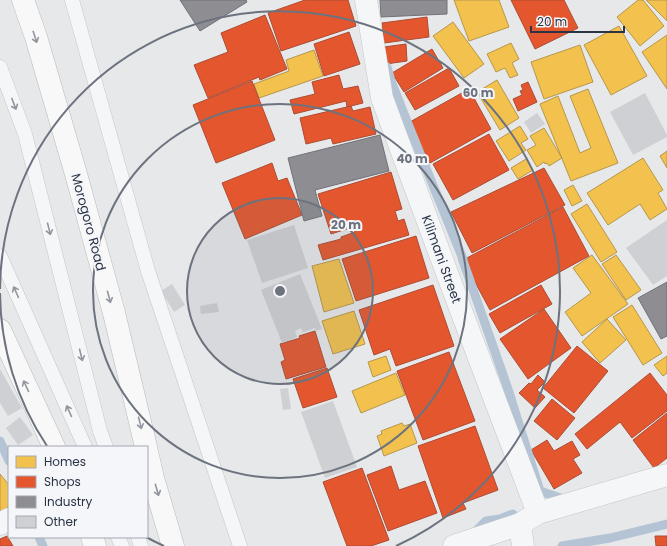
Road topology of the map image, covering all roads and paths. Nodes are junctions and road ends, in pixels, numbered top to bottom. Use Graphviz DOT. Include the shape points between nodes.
graph roads {
  1 [pos="23,0"];
  2 [pos="72,0"];
  3 [pos="366,0"];
  4 [pos="0,67"];
  5 [pos="0,256"];
  6 [pos="0,330"];
  7 [pos="54,446"];
  8 [pos="85,446"];
  9 [pos="106,446"];
  10 [pos="146,446"];
  11 [pos="148,456"];
  12 [pos="667,475"];
  13 [pos="529,518"];
  14 [pos="173,546"];
  15 [pos="240,546"];
  16 [pos="454,546"];
  17 [pos="523,546"];
  1 -- 10 [label="highway, Morogoro Road, one-way" via="76,174 114,313"];
  2 -- 15 [label="lane" via="148,271"];
  3 -- 13 [label="street, Kilimani Street" via="382,98 460,308"];
  4 -- 9 [label="lane, one-way" via="25,134"];
  8 -- 5 [label="lane, one-way"];
  7 -- 6 [label="highway, one-way"];
  11 -- 14 [label="highway, one-way"];
  12 -- 13 [label="street"];
  13 -- 16 [label="street"];
  13 -- 17 [label="street, Kilimani Street"];
}
